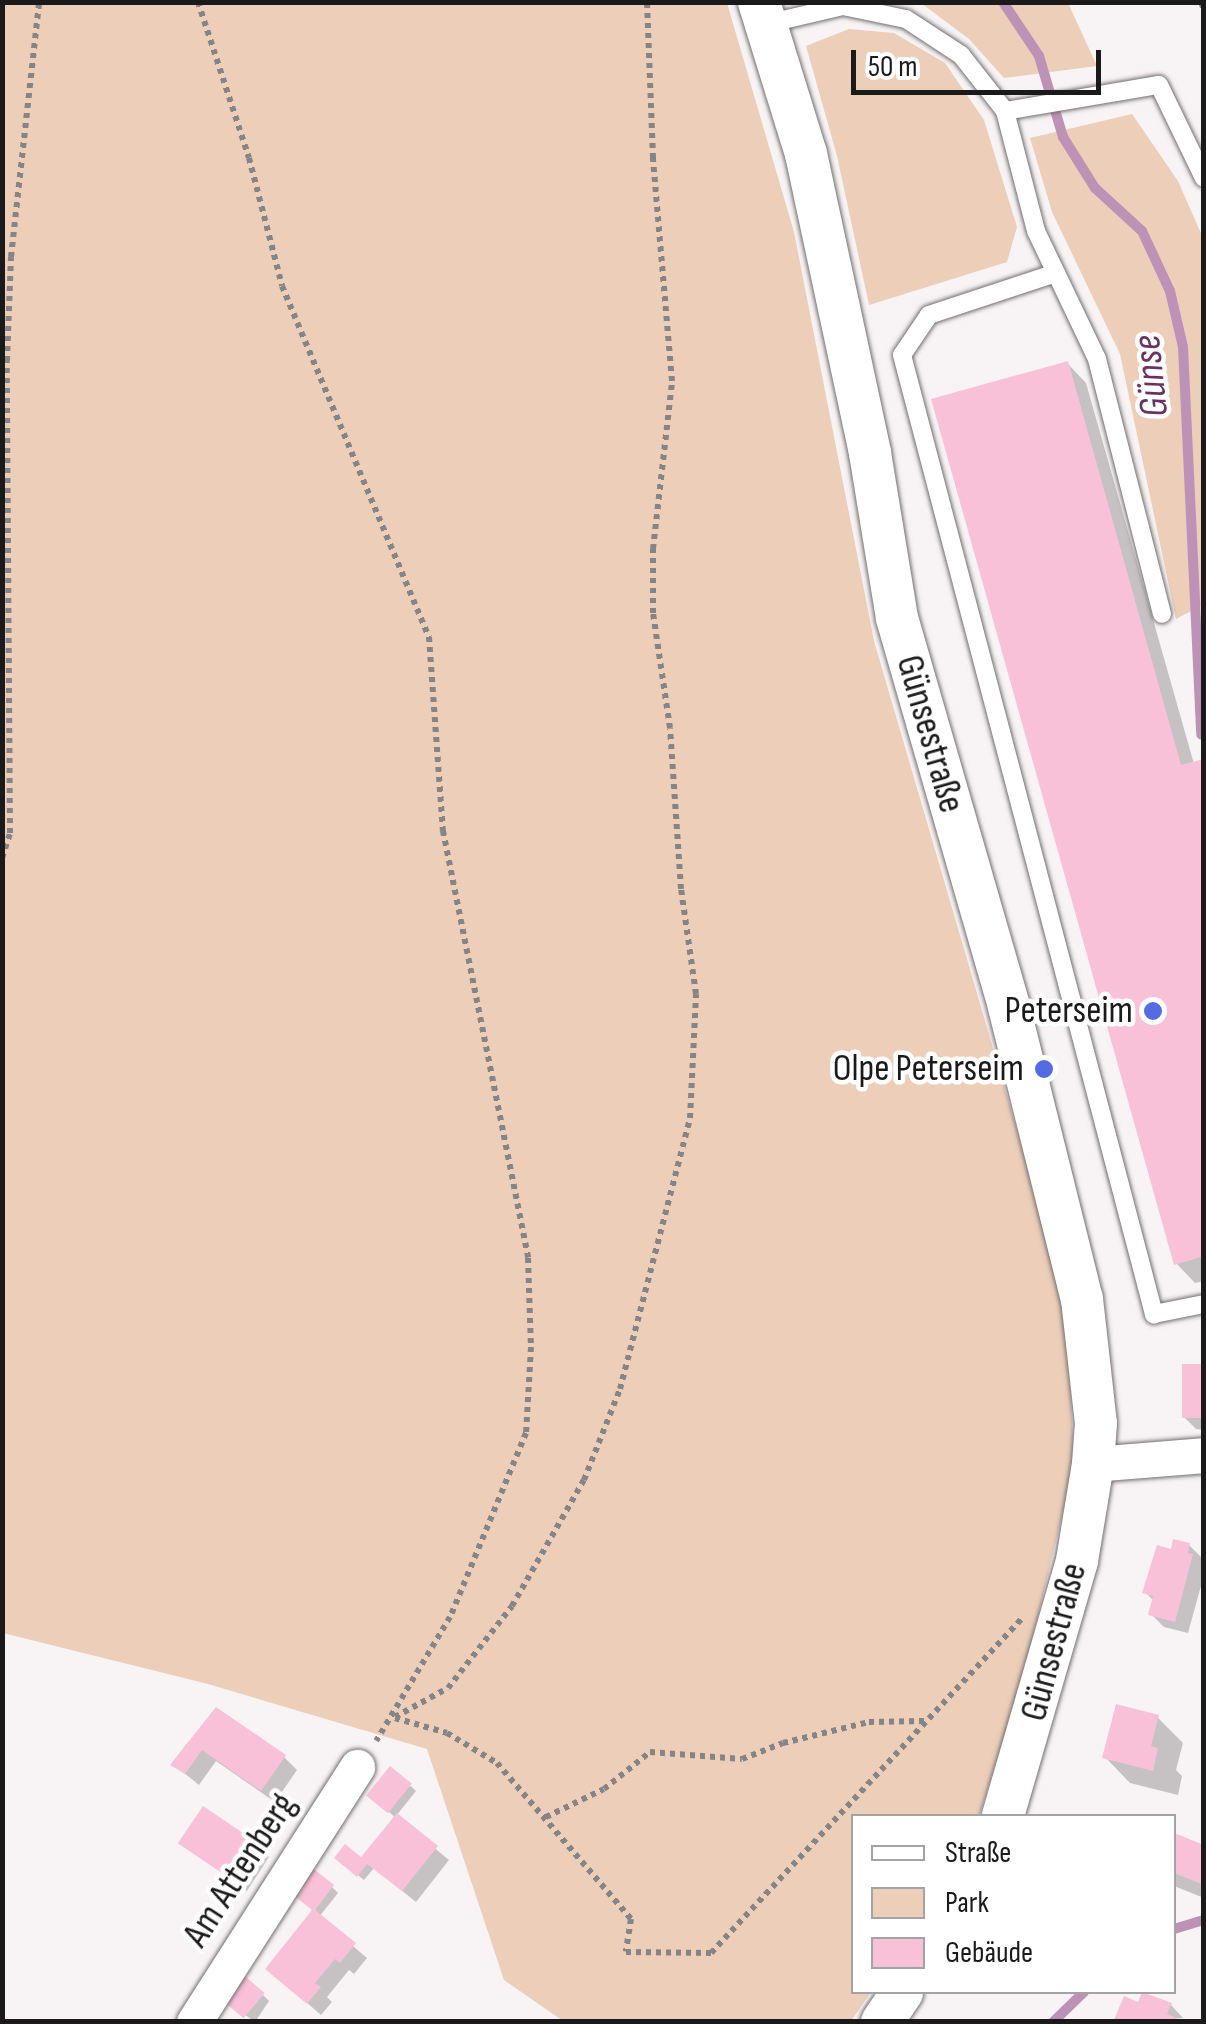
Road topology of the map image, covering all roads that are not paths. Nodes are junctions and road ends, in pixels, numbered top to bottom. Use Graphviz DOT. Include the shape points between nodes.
graph roads {
  1 [pos="762,13"];
  2 [pos="1005,111"];
  3 [pos="1204,178"];
  4 [pos="1056,273"];
  5 [pos="1162,614"];
  6 [pos="1204,1304"];
  7 [pos="1204,1455"];
  8 [pos="1093,1464"];
  9 [pos="357,1766"];
  10 [pos="1004,1814"];
  11 [pos="901,1994"];
  12 [pos="194,2022"];
  13 [pos="882,2022"];
  1 -- 2 [label="lane" via="843,6 906,19 961,55"];
  1 -- 8 [label="street, Günsestraße" via="806,154 898,618 1009,1007 1082,1299 1096,1423"];
  2 -- 3 [label="lane" via="1158,85"];
  2 -- 4 [label="lane" via="1036,231"];
  4 -- 5 [label="lane" via="1096,359"];
  4 -- 6 [label="lane" via="929,316 902,355 1154,1314"];
  7 -- 8 [label="street"];
  8 -- 10 [label="street, Günsestraße" via="1077,1562"];
  9 -- 12 [label="street, Am Attenberg"];
  11 -- 13 [label="street"];
}
